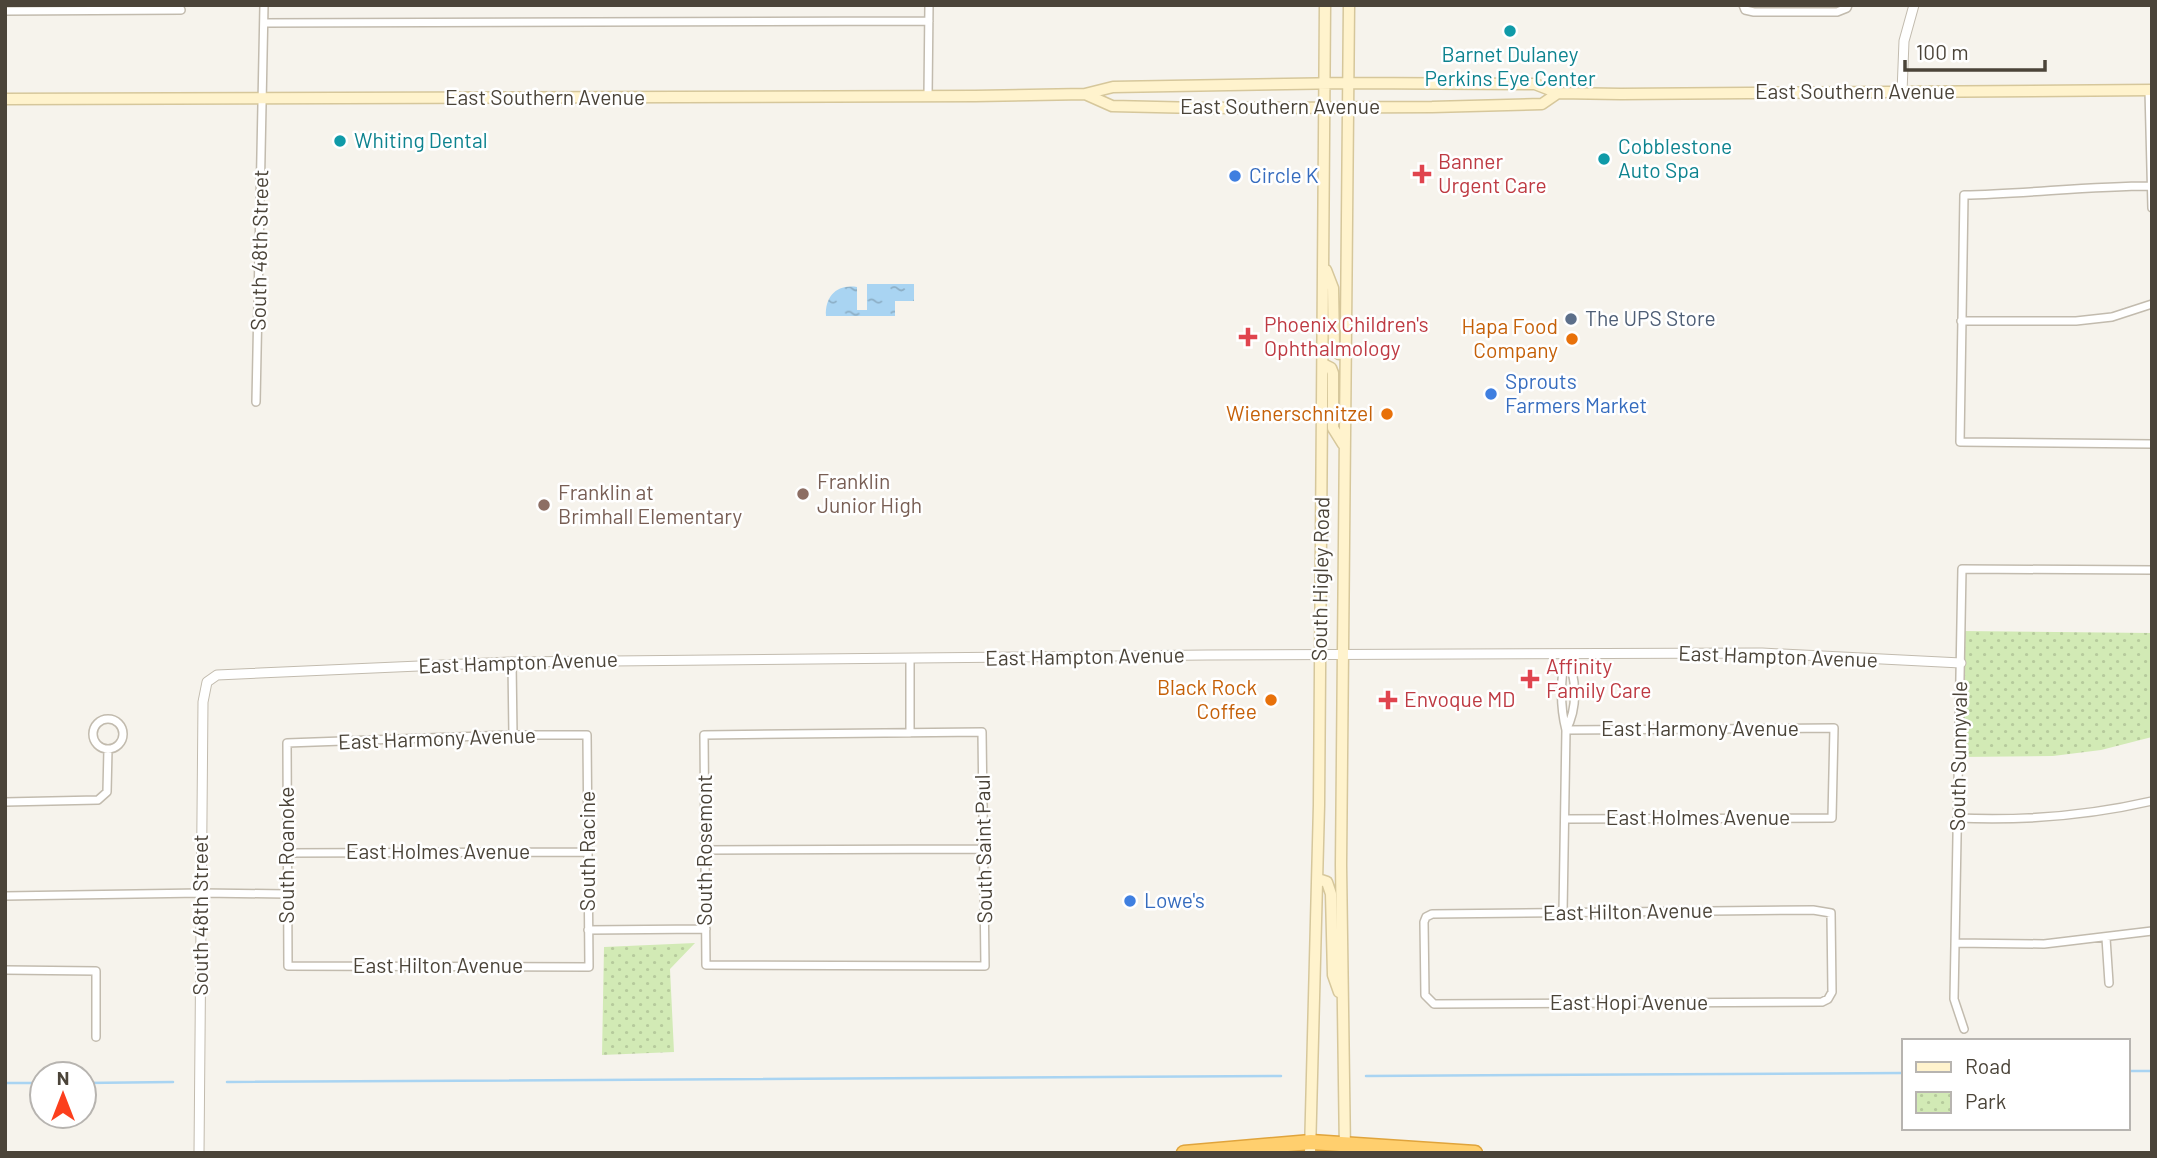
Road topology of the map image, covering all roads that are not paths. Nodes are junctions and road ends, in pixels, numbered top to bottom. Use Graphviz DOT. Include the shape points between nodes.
graph roads {
  1 [pos="264,5"];
  2 [pos="929,5"];
  3 [pos="1325,5"];
  4 [pos="1349,5"];
  5 [pos="1914,5"];
  6 [pos="1744,7"];
  7 [pos="1847,7"];
  8 [pos="181,9"];
  9 [pos="5,11"];
  10 [pos="929,21"];
  11 [pos="264,23"];
  12 [pos="1348,83"];
  13 [pos="1324,84"];
  14 [pos="2151,90"];
  15 [pos="1902,92"];
  16 [pos="1558,93"];
  17 [pos="1085,94"];
  18 [pos="928,96"];
  19 [pos="262,98"];
  20 [pos="5,99"];
  21 [pos="1324,107"];
  22 [pos="1348,107"];
  23 [pos="2150,186"];
  24 [pos="2152,208"];
  25 [pos="1323,264"];
  26 [pos="2152,304"];
  27 [pos="1961,321"];
  28 [pos="1344,355"];
  29 [pos="1323,363"];
  30 [pos="256,402"];
  31 [pos="1343,444"];
  32 [pos="2152,444"];
  33 [pos="2152,570"];
  34 [pos="1321,655"];
  35 [pos="1342,655"];
  36 [pos="1566,655"];
  37 [pos="910,658"];
  38 [pos="512,662"];
  39 [pos="1961,663"];
  40 [pos="210,679"];
  41 [pos="1562,689"];
  42 [pos="1573,689"];
  43 [pos="1566,730"];
  44 [pos="910,733"];
  45 [pos="513,736"];
  46 [pos="587,736"];
  47 [pos="287,743"];
  48 [pos="108,749"];
  49 [pos="2152,801"];
  50 [pos="5,802"];
  51 [pos="1832,818"];
  52 [pos="1957,818"];
  53 [pos="1565,819"];
  54 [pos="985,849"];
  55 [pos="705,850"];
  56 [pos="588,852"];
  57 [pos="287,853"];
  58 [pos="1318,879"];
  59 [pos="201,893"];
  60 [pos="287,894"];
  61 [pos="5,896"];
  62 [pos="1563,913"];
  63 [pos="706,929"];
  64 [pos="588,930"];
  65 [pos="2152,931"];
  66 [pos="2106,938"];
  67 [pos="1955,943"];
  68 [pos="706,965"];
  69 [pos="288,966"];
  70 [pos="589,967"];
  71 [pos="5,970"];
  72 [pos="2109,983"];
  73 [pos="1828,999"];
  74 [pos="1343,1001"];
  75 [pos="1429,1001"];
  76 [pos="1964,1029"];
  77 [pos="96,1037"];
  78 [pos="1310,1147"];
  79 [pos="1345,1148"];
  80 [pos="200,1153"];
  81 [pos="1184,1153"];
  82 [pos="1475,1153"];
  1 -- 11 [label="street"];
  2 -- 10 [label="street"];
  3 -- 13 [label="main road, South Higley Road"];
  4 -- 12 [label="main road, South Higley Road"];
  5 -- 15 [label="street" via="1904,41"];
  6 -- 7 [label="street" via="1754,12 1837,12"];
  8 -- 9 [label="street"];
  10 -- 11 [label="street"];
  10 -- 18 [label="street"];
  11 -- 19 [label="street"];
  12 -- 13 [label="main road, East Southern Avenue"];
  12 -- 16 [label="main road, East Southern Avenue" via="1535,84"];
  12 -- 22 [label="main road, South Higley Road"];
  13 -- 17 [label="main road, East Southern Avenue" via="1113,88"];
  13 -- 21 [label="main road, South Higley Road"];
  14 -- 15 [label="main road, East Southern Avenue"];
  14 -- 23 [label="street"];
  15 -- 16 [label="main road, East Southern Avenue"];
  16 -- 22 [label="main road, East Southern Avenue" via="1542,104"];
  17 -- 18 [label="main road, East Southern Avenue"];
  17 -- 21 [label="main road, East Southern Avenue" via="1112,106"];
  18 -- 19 [label="main road, East Southern Avenue"];
  19 -- 20 [label="main road, East Southern Avenue"];
  19 -- 30 [label="street, South 48th Street"];
  21 -- 22 [label="main road, East Southern Avenue"];
  21 -- 25 [label="main road, South Higley Road"];
  22 -- 28 [label="main road, South Higley Road"];
  23 -- 24 [label="street"];
  23 -- 27 [label="street" via="1964,195"];
  25 -- 28 [label="main road" via="1333,288 1334,347"];
  25 -- 29 [label="main road, South Higley Road"];
  26 -- 27 [label="street" via="2112,317 2076,321"];
  27 -- 32 [label="street" via="1960,442"];
  28 -- 31 [label="main road, South Higley Road"];
  29 -- 31 [label="main road" via="1333,373 1333,428"];
  29 -- 34 [label="main road, South Higley Road"];
  31 -- 35 [label="main road, South Higley Road"];
  33 -- 39 [label="street, South Sunnyvale" via="1962,569"];
  34 -- 35 [label="street, East Hampton Avenue"];
  34 -- 37 [label="street, East Hampton Avenue"];
  34 -- 58 [label="main road, South Higley Road"];
  35 -- 36 [label="street, East Hampton Avenue"];
  35 -- 74 [label="main road, South Higley Road"];
  36 -- 39 [label="street, East Hampton Avenue" via="1762,653"];
  36 -- 41 [label="street"];
  36 -- 42 [label="street" via="1573,670"];
  37 -- 38 [label="street, East Hampton Avenue"];
  37 -- 44 [label="street"];
  38 -- 40 [label="street, East Hampton Avenue" via="231,673"];
  38 -- 45 [label="street"];
  39 -- 52 [label="street, South Sunnyvale"];
  40 -- 59 [label="street, South 48th Street" via="203,702"];
  41 -- 42 [label="street"];
  41 -- 43 [label="street"];
  42 -- 43 [label="street" via="1573,717"];
  43 -- 51 [label="street, East Harmony Avenue" via="1834,728"];
  43 -- 53 [label="street"];
  44 -- 54 [label="street, South Saint Paul" via="982,732"];
  44 -- 55 [label="street, South Rosemont" via="704,735"];
  45 -- 46 [label="street, East Harmony Avenue"];
  45 -- 47 [label="street, East Harmony Avenue"];
  46 -- 56 [label="street, South Racine"];
  47 -- 57 [label="street, South Roanoke"];
  48 -- 48 [label="street" via="120,743 123,734 121,726 109,720 100,722 93,734 96,743"];
  48 -- 50 [label="street" via="107,792 98,800"];
  49 -- 52 [label="street" via="2057,818"];
  51 -- 53 [label="street, East Holmes Avenue"];
  52 -- 67 [label="street, South Sunnyvale"];
  53 -- 62 [label="street"];
  54 -- 55 [label="street"];
  54 -- 68 [label="street, South Saint Paul" via="985,966"];
  55 -- 63 [label="street, South Rosemont"];
  56 -- 57 [label="street, East Holmes Avenue"];
  56 -- 64 [label="street, South Racine"];
  57 -- 60 [label="street, South Roanoke"];
  58 -- 74 [label="main road" via="1327,882 1331,894 1333,975"];
  58 -- 78 [label="main road, South Higley Road"];
  59 -- 60 [label="street"];
  59 -- 61 [label="street"];
  59 -- 80 [label="street, South 48th Street"];
  60 -- 69 [label="street, South Roanoke"];
  62 -- 73 [label="street, East Hilton Avenue" via="1831,913 1832,992"];
  62 -- 75 [label="street, East Hilton Avenue" via="1426,917 1425,995"];
  63 -- 64 [label="street"];
  63 -- 68 [label="street, South Rosemont"];
  64 -- 70 [label="street, South Racine"];
  65 -- 66 [label="street"];
  66 -- 67 [label="street" via="2044,944"];
  66 -- 72 [label="street"];
  67 -- 76 [label="street, South Sunnyvale" via="1954,999"];
  69 -- 70 [label="street, East Hilton Avenue"];
  71 -- 77 [label="street" via="96,971"];
  73 -- 75 [label="street, East Hopi Avenue" via="1808,1003"];
  74 -- 79 [label="main road, South Higley Road"];
  78 -- 79 [label="highway"];
  78 -- 81 [label="highway"];
  79 -- 82 [label="highway"];
}
